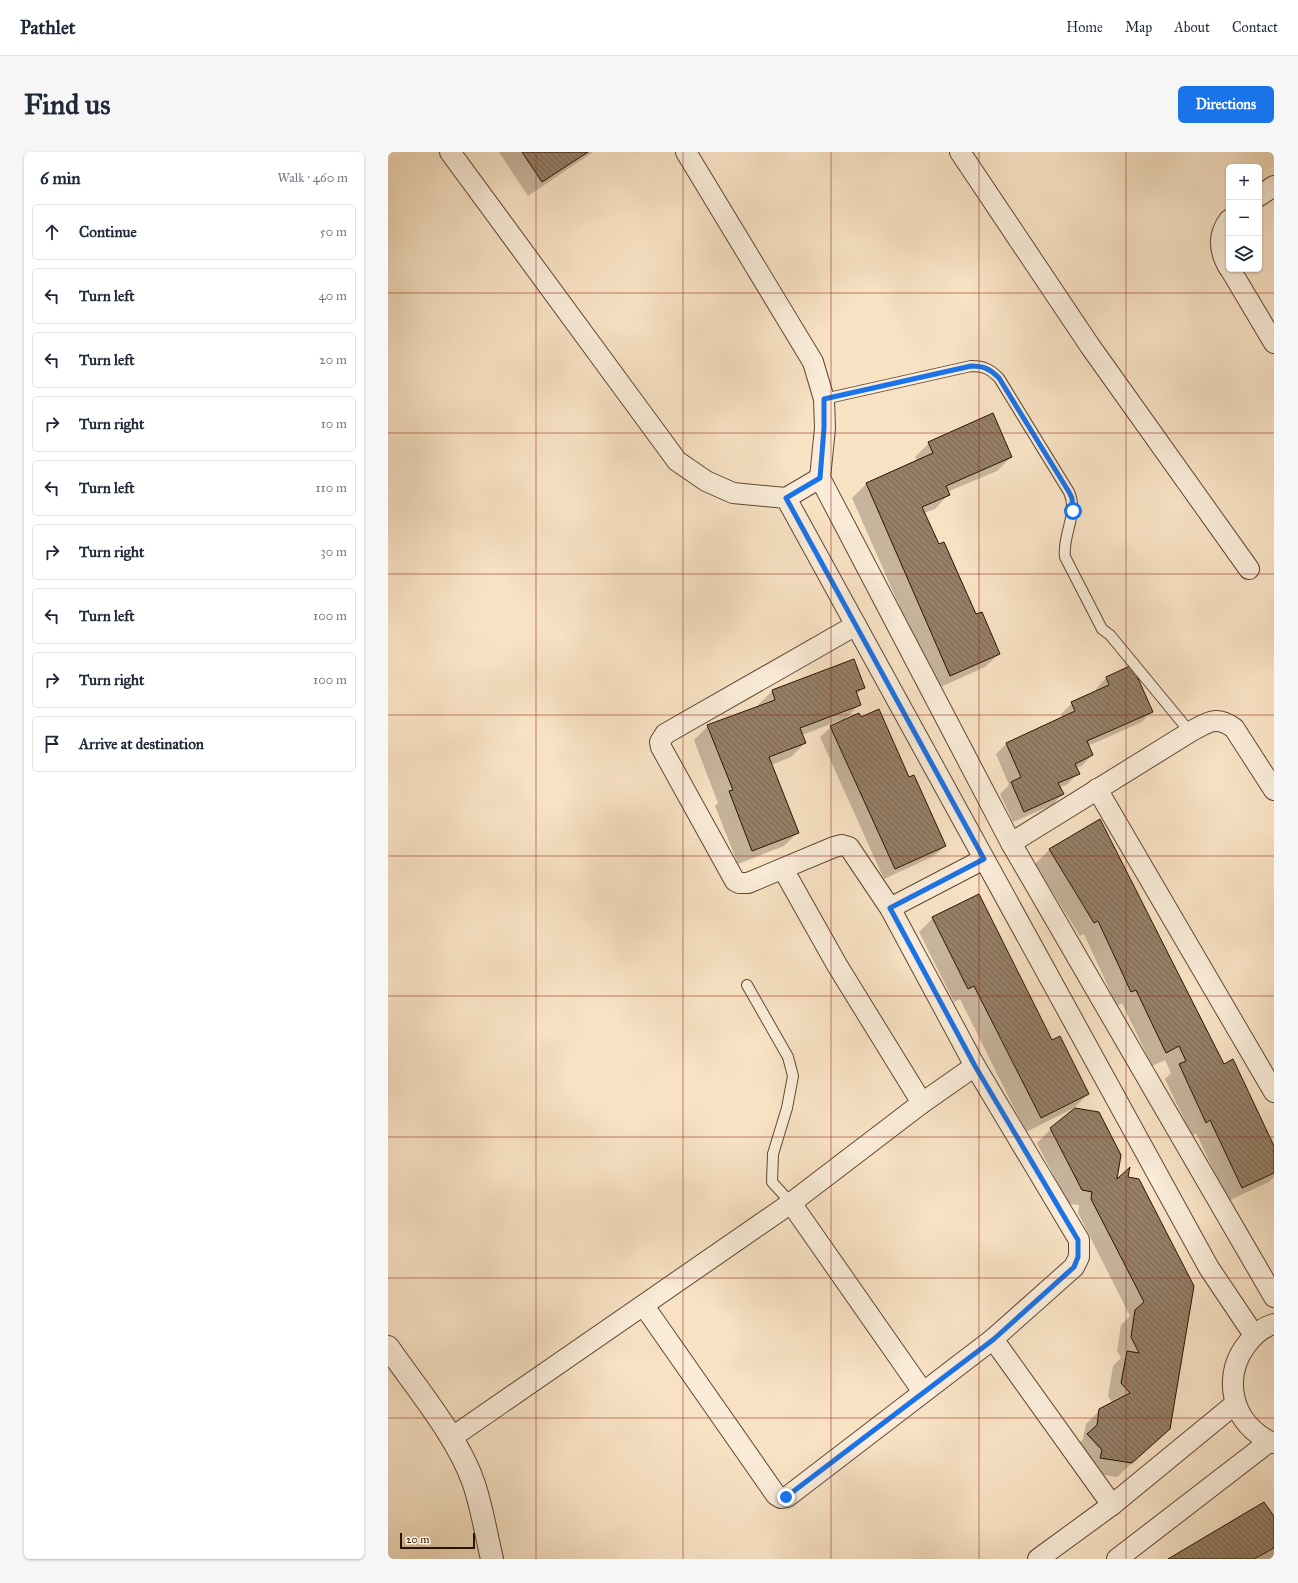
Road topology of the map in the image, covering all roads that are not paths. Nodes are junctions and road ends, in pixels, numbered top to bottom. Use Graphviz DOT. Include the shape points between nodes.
graph roads {
  1 [pos="450,152"];
  2 [pos="686,152"];
  3 [pos="960,152"];
  4 [pos="1274,186"];
  5 [pos="1262,194"];
  6 [pos="1226,226"];
  7 [pos="1226,263"];
  8 [pos="1231,272"];
  9 [pos="1274,343"];
  10 [pos="824,399"];
  11 [pos="820,478"];
  12 [pos="786,498"];
  13 [pos="1249,569"];
  14 [pos="856,625"];
  15 [pos="1190,732"];
  16 [pos="1097,789"];
  17 [pos="1274,790"];
  18 [pos="1011,843"];
  19 [pos="984,859"];
  20 [pos="783,869"];
  21 [pos="890,908"];
  22 [pos="747,985"];
  23 [pos="975,1066"];
  24 [pos="1274,1092"];
  25 [pos="922,1103"];
  26 [pos="791,1203"];
  27 [pos="1274,1297"];
  28 [pos="644,1306"];
  29 [pos="1274,1324"];
  30 [pos="1254,1335"];
  31 [pos="994,1339"];
  32 [pos="388,1347"];
  33 [pos="923,1392"];
  34 [pos="1235,1404"];
  35 [pos="451,1438"];
  36 [pos="1271,1442"];
  37 [pos="1112,1504"];
  38 [pos="492,1559"];
  39 [pos="1038,1559"];
  40 [pos="1117,1559"];
  1 -- 12 [label="street" via="677,461 706,481 733,493"];
  2 -- 10 [label="street" via="813,362"];
  3 -- 13 [label="street" via="1090,346"];
  4 -- 5 [label="street"];
  6 -- 7 [label="street" via="1219,240"];
  8 -- 9 [label="street"];
  10 -- 11 [label="street"];
  10 -- 15 [label="lane" via="971,366 982,366 992,370 1072,498 1073,511 1065,545 1065,557 1099,624"];
  11 -- 12 [label="street"];
  11 -- 18 [label="street"];
  12 -- 14 [label="street"];
  14 -- 19 [label="street"];
  14 -- 20 [label="street" via="665,734 660,742 735,880 739,883 748,883"];
  15 -- 16 [label="street"];
  15 -- 17 [label="street" via="1216,720 1234,728"];
  16 -- 18 [label="street"];
  16 -- 24 [label="street"];
  18 -- 27 [label="street"];
  19 -- 21 [label="street"];
  19 -- 30 [label="street" via="1209,1268"];
  20 -- 21 [label="street" via="834,847 849,847"];
  20 -- 25 [label="street" via="837,965"];
  21 -- 23 [label="street"];
  22 -- 26 [label="lane" via="788,1057 793,1076 787,1108 773,1154 772,1182"];
  23 -- 25 [label="street"];
  23 -- 31 [label="street" via="1078,1240 1080,1248 1074,1267"];
  25 -- 26 [label="street"];
  26 -- 28 [label="street"];
  26 -- 33 [label="street"];
  28 -- 33 [label="street" via="776,1495 781,1498 786,1497"];
  28 -- 35 [label="street"];
  29 -- 30 [label="street"];
  30 -- 34 [label="street" via="1239,1355 1232,1379"];
  31 -- 33 [label="street"];
  31 -- 37 [label="street"];
  32 -- 35 [label="street"];
  34 -- 36 [label="street" via="1248,1426"];
  34 -- 37 [label="street"];
  35 -- 38 [label="street" via="474,1485"];
  36 -- 40 [label="street"];
  37 -- 39 [label="street"];
}
